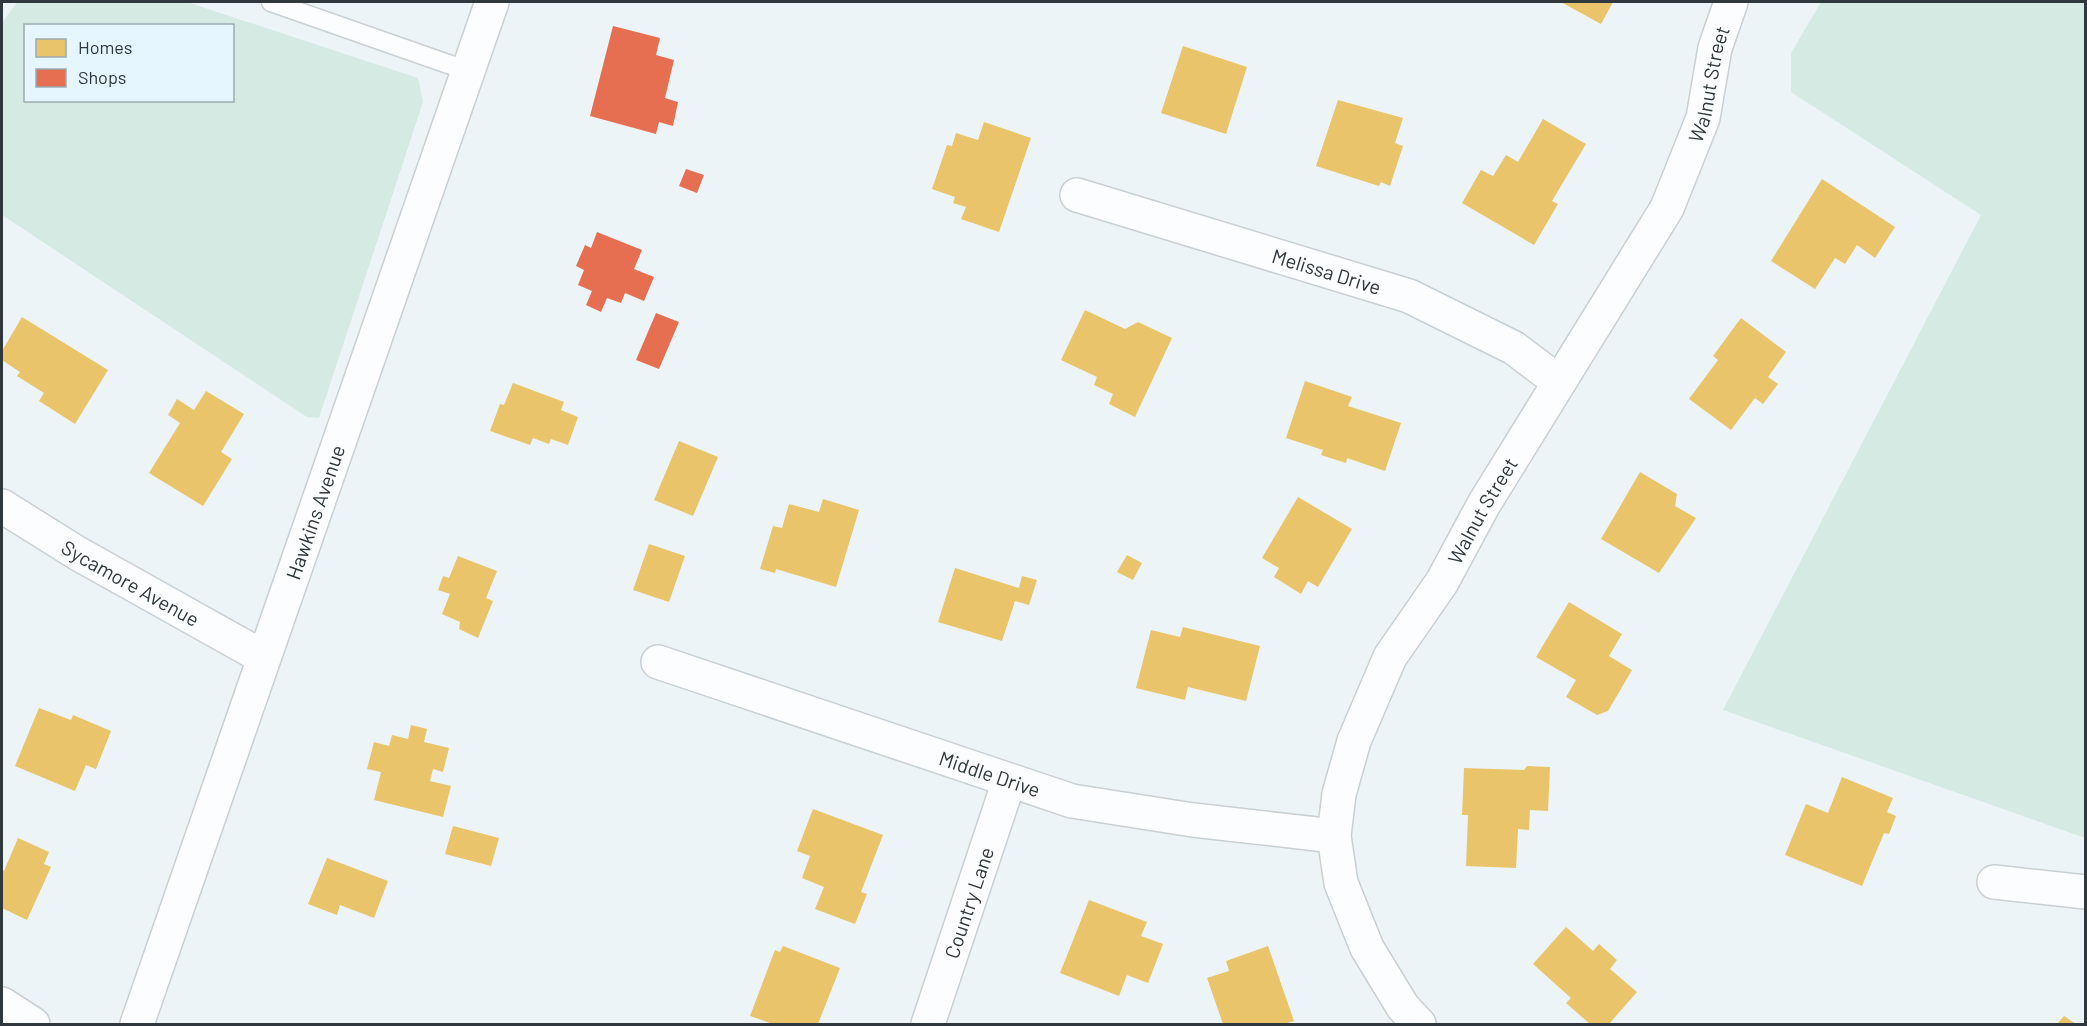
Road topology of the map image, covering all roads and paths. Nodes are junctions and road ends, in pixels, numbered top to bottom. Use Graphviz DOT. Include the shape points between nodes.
graph roads {
  1 [pos="271,2"];
  2 [pos="492,2"];
  3 [pos="1731,2"];
  4 [pos="468,71"];
  5 [pos="1077,195"];
  6 [pos="1559,382"];
  7 [pos="2,506"];
  8 [pos="263,657"];
  9 [pos="657,662"];
  10 [pos="1009,781"];
  11 [pos="1334,836"];
  12 [pos="1994,882"];
  13 [pos="2085,892"];
  14 [pos="2,1004"];
  15 [pos="33,1024"];
  16 [pos="137,1024"];
  17 [pos="928,1024"];
  18 [pos="1419,1024"];
  1 -- 4 [label="lane"];
  2 -- 4 [label="street, Hawkins Avenue"];
  3 -- 6 [label="street, Walnut Street" via="1714,48 1703,118 1667,208"];
  4 -- 8 [label="street, Hawkins Avenue"];
  5 -- 6 [label="street, Melissa Drive" via="1409,296 1514,348"];
  6 -- 11 [label="street, Walnut Street" via="1484,504 1442,582 1390,657 1354,741 1339,794"];
  7 -- 8 [label="street, Sycamore Avenue" via="77,553"];
  8 -- 16 [label="street, Hawkins Avenue"];
  9 -- 10 [label="street, Middle Drive"];
  10 -- 11 [label="street, Middle Drive" via="1072,801"];
  10 -- 17 [label="street, Country Lane"];
  11 -- 18 [label="street, Walnut Street" via="1341,883 1367,948 1403,1007"];
  12 -- 13 [label="street"];
  14 -- 15 [label="street"];
}
